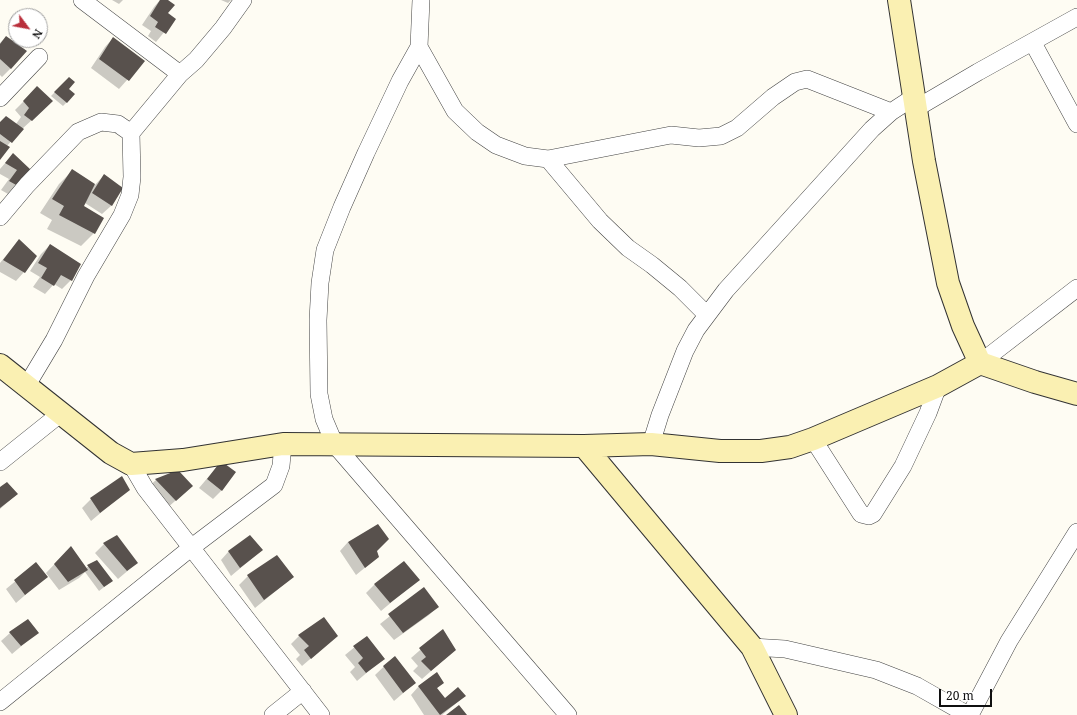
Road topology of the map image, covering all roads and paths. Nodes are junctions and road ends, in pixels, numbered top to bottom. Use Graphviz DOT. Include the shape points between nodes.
graph roads {
  1 [pos="82,0"];
  2 [pos="243,0"];
  3 [pos="421,0"];
  4 [pos="899,0"];
  5 [pos="1077,17"];
  6 [pos="1033,43"];
  7 [pos="419,48"];
  8 [pos="39,57"];
  9 [pos="180,74"];
  10 [pos="0,98"];
  11 [pos="915,103"];
  12 [pos="891,112"];
  13 [pos="1077,124"];
  14 [pos="131,133"];
  15 [pos="548,159"];
  16 [pos="0,217"];
  17 [pos="1077,288"];
  18 [pos="707,316"];
  19 [pos="980,363"];
  20 [pos="0,365"];
  21 [pos="26,384"];
  22 [pos="938,386"];
  23 [pos="1077,394"];
  24 [pos="60,414"];
  25 [pos="813,439"];
  26 [pos="283,444"];
  27 [pos="651,444"];
  28 [pos="335,445"];
  29 [pos="584,446"];
  30 [pos="0,462"];
  31 [pos="131,464"];
  32 [pos="1077,532"];
  33 [pos="192,547"];
  34 [pos="752,647"];
  35 [pos="303,691"];
  36 [pos="0,702"];
  37 [pos="273,715"];
  38 [pos="321,715"];
  39 [pos="568,715"];
  40 [pos="786,715"];
  41 [pos="969,715"];
  1 -- 9 [label="street"];
  2 -- 9 [label="street" via="196,60"];
  3 -- 7 [label="street"];
  4 -- 11 [label="street"];
  5 -- 6 [label="street"];
  6 -- 11 [label="street"];
  6 -- 13 [label="street"];
  7 -- 15 [label="street" via="455,110 477,132 496,145 518,153"];
  7 -- 28 [label="street" via="400,81 366,153 325,250 318,320 320,394 324,419"];
  8 -- 10 [label="street"];
  9 -- 14 [label="street"];
  11 -- 12 [label="street"];
  11 -- 19 [label="street" via="948,283 963,326"];
  12 -- 15 [label="street" via="807,79 795,82 737,128 721,136 699,138 671,135"];
  12 -- 18 [label="street" via="771,239 726,290"];
  14 -- 16 [label="street" via="118,124 101,122 78,132"];
  14 -- 21 [label="street" via="130,196 54,340"];
  15 -- 18 [label="street" via="600,221 628,248 680,288"];
  17 -- 19 [label="street"];
  18 -- 27 [label="street" via="684,351"];
  19 -- 22 [label="street"];
  19 -- 23 [label="street"];
  20 -- 21 [label="street"];
  21 -- 24 [label="street"];
  22 -- 25 [label="street"];
  22 -- 25 [label="street" via="903,466 873,514 869,516 861,514"];
  24 -- 30 [label="street"];
  24 -- 31 [label="street" via="111,453"];
  25 -- 27 [label="street" via="790,447 761,451 720,451"];
  26 -- 28 [label="street"];
  26 -- 31 [label="street" via="183,460"];
  26 -- 33 [label="street" via="281,466 274,485"];
  27 -- 29 [label="street"];
  28 -- 29 [label="street"];
  28 -- 39 [label="street"];
  29 -- 34 [label="street"];
  31 -- 33 [label="street" via="145,488"];
  32 -- 41 [label="street" via="1009,641"];
  33 -- 35 [label="street"];
  33 -- 36 [label="street"];
  34 -- 40 [label="street"];
  34 -- 41 [label="street" via="785,649 876,670 917,686"];
  35 -- 37 [label="street"];
  35 -- 38 [label="street"];
}
